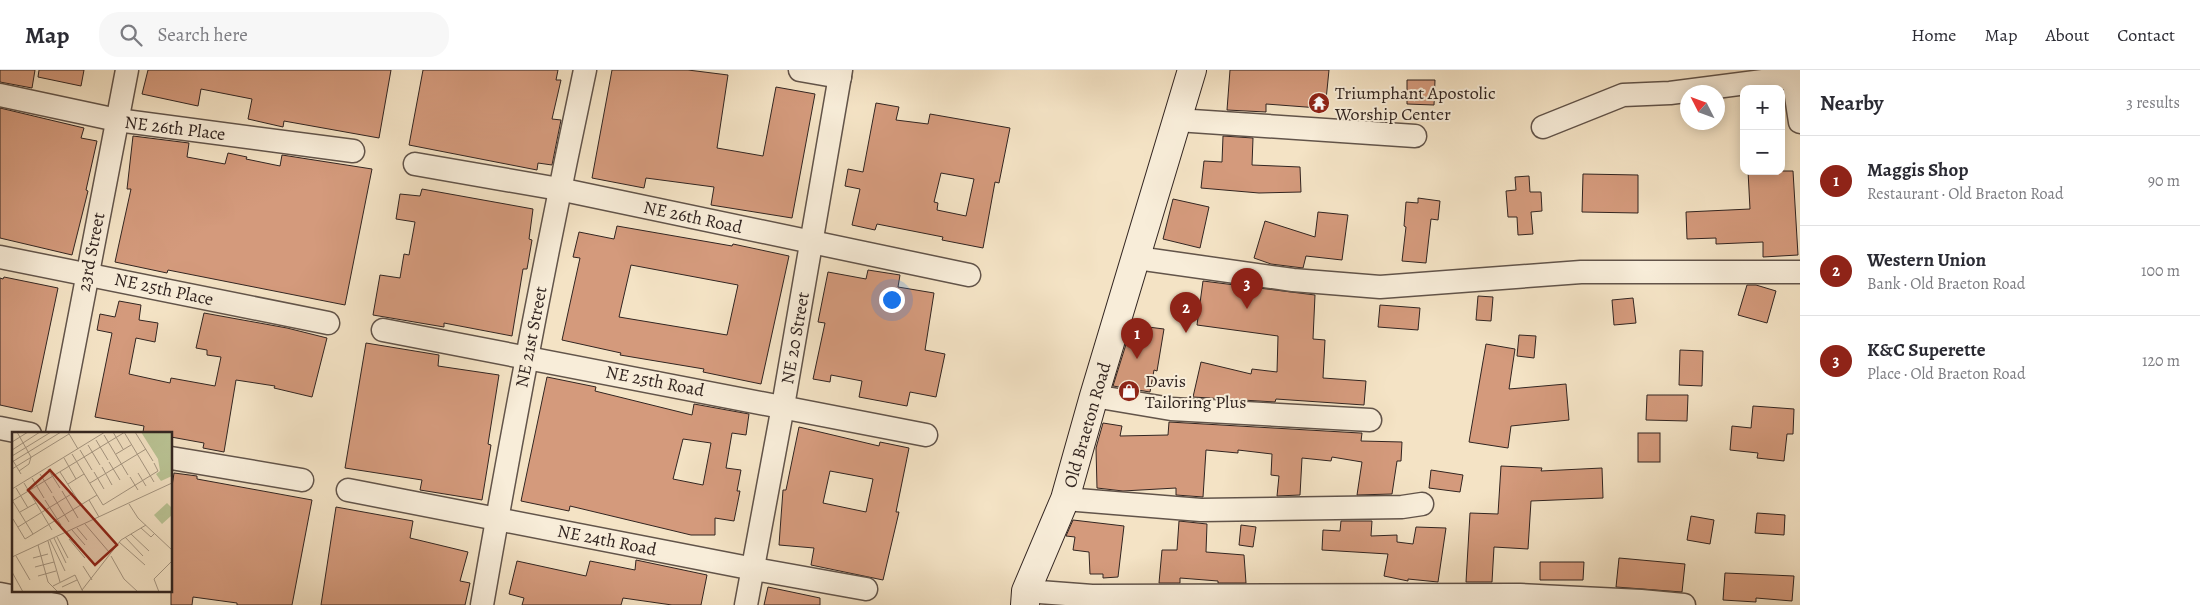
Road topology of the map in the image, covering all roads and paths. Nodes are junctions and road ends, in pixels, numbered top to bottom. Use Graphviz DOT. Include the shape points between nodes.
graph roads {
  1 [pos="127,70"];
  2 [pos="585,70"];
  3 [pos="800,70"];
  4 [pos="1192,70"];
  5 [pos="840,73"];
  6 [pos="1792,73"];
  7 [pos="0,95"];
  8 [pos="117,120"];
  9 [pos="1177,120"];
  10 [pos="1800,122"];
  11 [pos="1543,127"];
  12 [pos="1415,136"];
  13 [pos="353,151"];
  14 [pos="416,164"];
  15 [pos="559,189"];
  16 [pos="812,242"];
  17 [pos="0,257"];
  18 [pos="1137,258"];
  19 [pos="1800,272"];
  20 [pos="87,273"];
  21 [pos="969,275"];
  22 [pos="328,323"];
  23 [pos="383,330"];
  24 [pos="527,357"];
  25 [pos="1094,396"];
  26 [pos="783,406"];
  27 [pos="1370,420"];
  28 [pos="0,428"];
  29 [pos="20,432"];
  30 [pos="57,432"];
  31 [pos="926,435"];
  32 [pos="172,458"];
  33 [pos="302,480"];
  34 [pos="348,490"];
  35 [pos="1065,499"];
  36 [pos="1422,504"];
  37 [pos="497,519"];
  38 [pos="754,570"];
  39 [pos="866,589"];
  40 [pos="0,594"];
  41 [pos="27,598"];
  42 [pos="1026,598"];
  43 [pos="56,605"];
  44 [pos="482,605"];
  45 [pos="746,605"];
  46 [pos="1684,605"];
  1 -- 8 [label="street, 23rd Street"];
  2 -- 15 [label="street, NE 21st Street"];
  3 -- 5 [label="street"];
  4 -- 9 [label="street, Old Braeton Road"];
  5 -- 16 [label="street, NE 20 Street"];
  6 -- 10 [label="street"];
  6 -- 11 [label="street" via="1623,96"];
  7 -- 8 [label="street, NE 26th Place"];
  8 -- 13 [label="street, NE 26th Place"];
  8 -- 20 [label="street, 23rd Street"];
  9 -- 12 [label="street"];
  9 -- 18 [label="street, Old Braeton Road"];
  14 -- 15 [label="street, NE 26th Road"];
  15 -- 16 [label="street, NE 26th Road"];
  15 -- 24 [label="street, NE 21st Street"];
  16 -- 21 [label="street, NE 26th Road"];
  16 -- 26 [label="street, NE 20 Street"];
  17 -- 20 [label="street, NE 25th Place"];
  18 -- 19 [label="street" via="1293,280 1380,287 1581,272"];
  18 -- 25 [label="street, Old Braeton Road"];
  20 -- 22 [label="street, NE 25th Place"];
  20 -- 30 [label="street, 23rd Street"];
  23 -- 24 [label="street, NE 25th Road"];
  24 -- 26 [label="street, NE 25th Road"];
  24 -- 37 [label="street, NE 21st Street"];
  25 -- 27 [label="street" via="1171,409"];
  25 -- 35 [label="street, Old Braeton Road"];
  26 -- 31 [label="street, NE 25th Road"];
  26 -- 38 [label="street, NE 20 Street"];
  28 -- 29 [label="street"];
  32 -- 33 [label="street"];
  34 -- 37 [label="street, NE 24th Road"];
  35 -- 36 [label="street" via="1201,510"];
  35 -- 42 [label="street, Old Braeton Road"];
  37 -- 38 [label="street, NE 24th Road"];
  37 -- 44 [label="street, NE 21st Street"];
  38 -- 39 [label="street, NE 24th Road"];
  38 -- 45 [label="street, NE 20 Street"];
  40 -- 41 [label="street"];
  41 -- 43 [label="street"];
  42 -- 46 [label="street" via="1529,595"];
}
